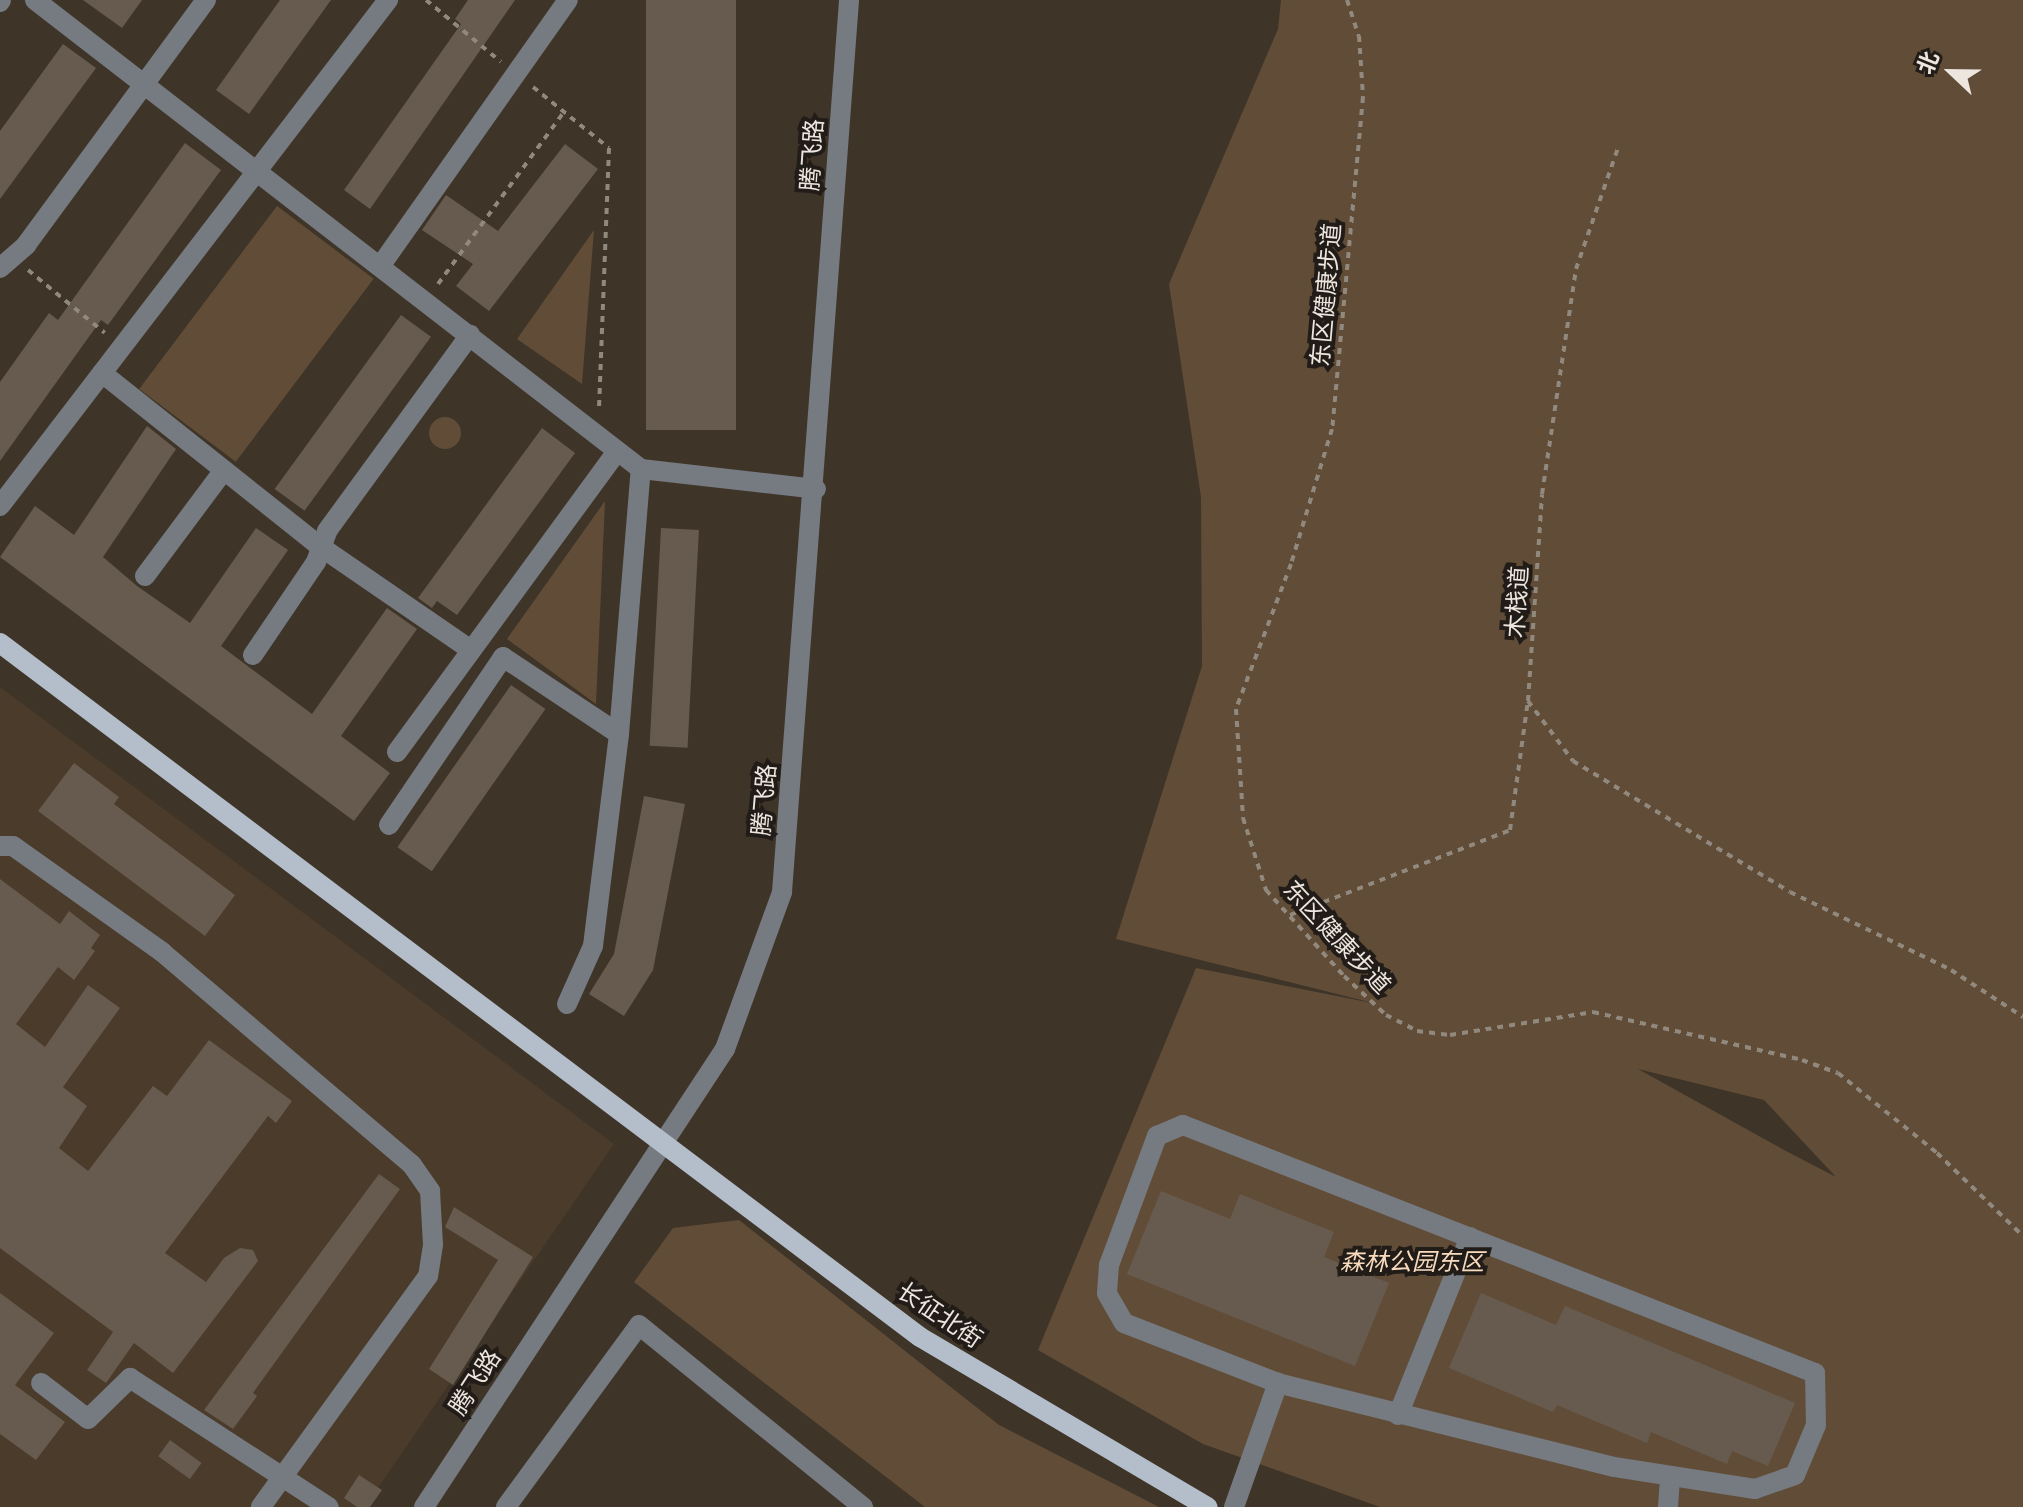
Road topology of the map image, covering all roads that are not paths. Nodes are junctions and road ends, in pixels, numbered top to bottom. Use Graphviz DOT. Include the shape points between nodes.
graph roads {
  1 [pos="35,0"];
  2 [pos="206,0"];
  3 [pos="388,0"];
  4 [pos="568,0"];
  5 [pos="849,0"];
  6 [pos="145,83"];
  7 [pos="259,169"];
  8 [pos="5,262"];
  9 [pos="381,265"];
  10 [pos="470,335"];
  11 [pos="102,373"];
  12 [pos="617,451"];
  13 [pos="641,469"];
  14 [pos="224,470"];
  15 [pos="816,489"];
  16 [pos="0,506"];
  17 [pos="321,547"];
  18 [pos="145,576"];
  19 [pos="0,643"];
  20 [pos="471,650"];
  21 [pos="253,655"];
  22 [pos="619,734"];
  23 [pos="397,752"];
  24 [pos="389,825"];
  25 [pos="0,846"];
  26 [pos="567,1004"];
  27 [pos="662,1139"];
  28 [pos="1470,1237"];
  29 [pos="41,1383"];
  30 [pos="1278,1383"];
  31 [pos="1398,1415"];
  32 [pos="1670,1476"];
  33 [pos="283,1477"];
  34 [pos="430,1506"];
  35 [pos="261,1507"];
  36 [pos="329,1507"];
  37 [pos="506,1507"];
  38 [pos="863,1507"];
  39 [pos="1208,1507"];
  40 [pos="1234,1507"];
  41 [pos="1668,1507"];
  1 -- 6 [label="street"];
  2 -- 6 [label="street"];
  3 -- 7 [label="street"];
  4 -- 9 [label="street"];
  5 -- 15 [label="street, 腾飞路"];
  6 -- 7 [label="street"];
  6 -- 8 [label="street" via="26,245"];
  7 -- 9 [label="street"];
  7 -- 11 [label="street"];
  9 -- 10 [label="street"];
  10 -- 12 [label="street"];
  10 -- 17 [label="street" via="327,531"];
  11 -- 14 [label="street"];
  11 -- 16 [label="street"];
  12 -- 13 [label="street"];
  12 -- 20 [label="street"];
  13 -- 15 [label="street"];
  13 -- 22 [label="street"];
  14 -- 17 [label="street"];
  14 -- 18 [label="street"];
  15 -- 27 [label="street, 腾飞路" via="782,892 725,1049"];
  17 -- 20 [label="street"];
  17 -- 21 [label="street"];
  19 -- 27 [label="main road, 长征北街"];
  20 -- 23 [label="street"];
  22 -- 24 [label="street" via="503,657"];
  22 -- 26 [label="street" via="593,946"];
  25 -- 33 [label="street" via="13,846 162,952 412,1165 430,1191 433,1245 428,1276"];
  27 -- 34 [label="street, 腾飞路"];
  27 -- 39 [label="main road, 长征北街" via="920,1337"];
  28 -- 30 [label="street" via="1183,1125 1157,1136 1109,1265 1107,1293 1124,1323"];
  28 -- 31 [label="street"];
  28 -- 32 [label="street" via="1815,1373 1816,1425 1795,1475 1755,1489"];
  29 -- 33 [label="street" via="88,1419 130,1378"];
  30 -- 31 [label="street"];
  30 -- 40 [label="street"];
  31 -- 32 [label="street"];
  32 -- 41 [label="street"];
  33 -- 35 [label="street"];
  33 -- 36 [label="street"];
  37 -- 38 [label="street" via="639,1325"];
}
